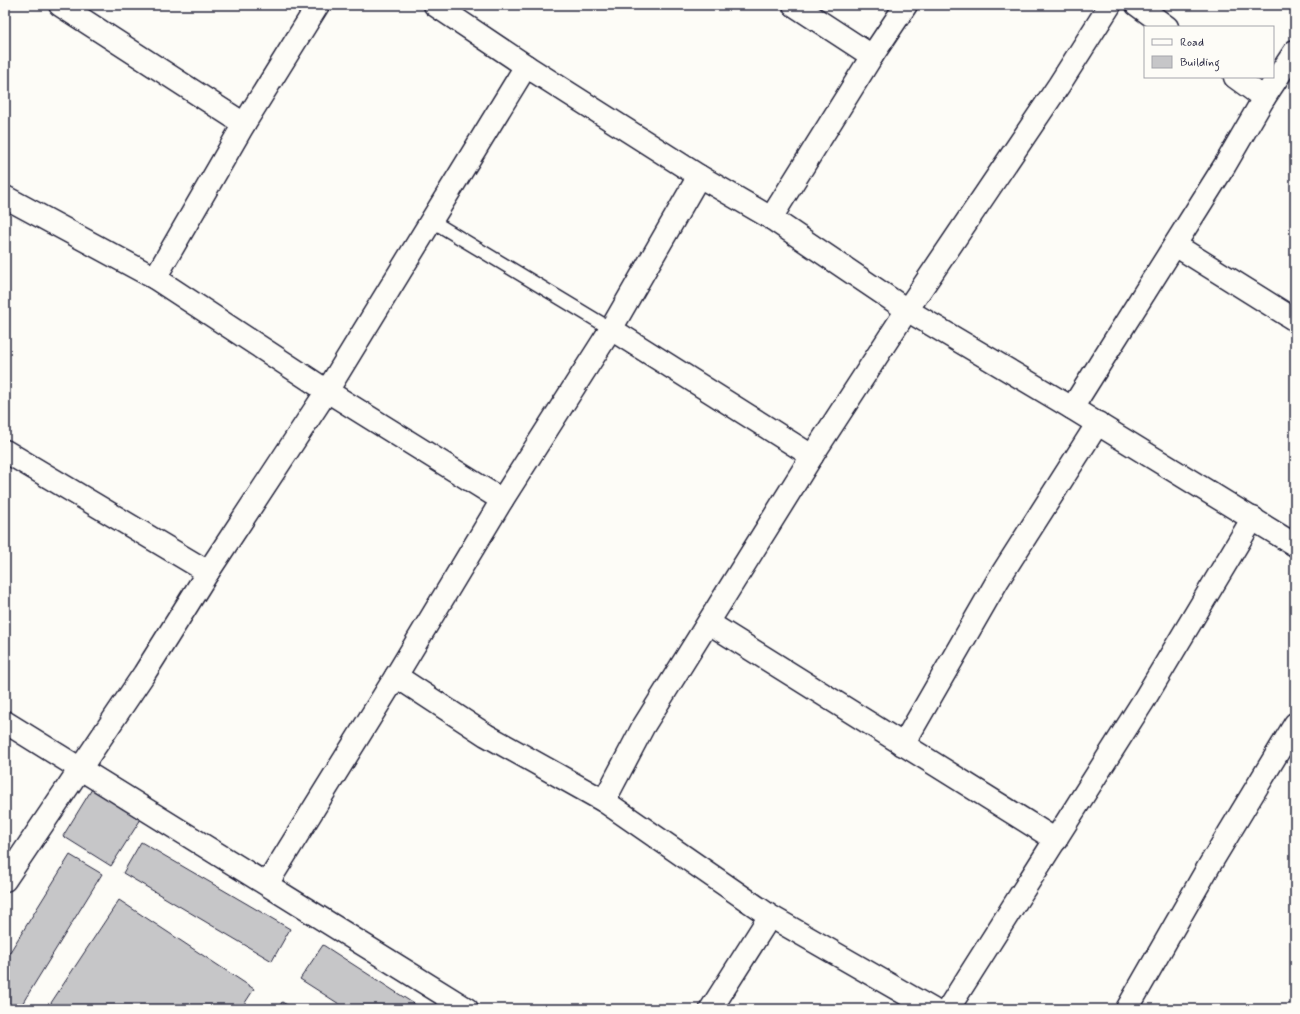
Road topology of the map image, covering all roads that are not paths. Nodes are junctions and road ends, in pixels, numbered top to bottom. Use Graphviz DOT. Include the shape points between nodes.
graph roads {
  1 [pos="60,5"];
  2 [pos="318,5"];
  3 [pos="435,5"];
  4 [pos="794,5"];
  5 [pos="906,5"];
  6 [pos="1110,5"];
  7 [pos="1137,5"];
  8 [pos="463,13"];
  9 [pos="1166,26"];
  10 [pos="1295,51"];
  11 [pos="872,56"];
  12 [pos="526,66"];
  13 [pos="1236,78"];
  14 [pos="1264,98"];
  15 [pos="244,124"];
  16 [pos="699,176"];
  17 [pos="5,197"];
  18 [pos="772,218"];
  19 [pos="432,221"];
  20 [pos="1175,245"];
  21 [pos="155,278"];
  22 [pos="907,310"];
  23 [pos="1295,320"];
  24 [pos="611,329"];
  25 [pos="327,391"];
  26 [pos="1072,408"];
  27 [pos="1098,423"];
  28 [pos="5,451"];
  29 [pos="812,456"];
  30 [pos="502,500"];
  31 [pos="1253,518"];
  32 [pos="1295,544"];
  33 [pos="208,572"];
  34 [pos="709,623"];
  35 [pos="396,676"];
  36 [pos="5,722"];
  37 [pos="1295,724"];
  38 [pos="903,745"];
  39 [pos="79,769"];
  40 [pos="604,801"];
  41 [pos="1056,840"];
  42 [pos="5,880"];
  43 [pos="267,884"];
  44 [pos="770,916"];
  45 [pos="467,1009"];
  46 [pos="712,1009"];
  47 [pos="932,1009"];
  48 [pos="948,1009"];
  49 [pos="1127,1009"];
  1 -- 15 [label="street"];
  2 -- 15 [label="street"];
  3 -- 8 [label="street"];
  4 -- 11 [label="street"];
  5 -- 11 [label="street"];
  6 -- 22 [label="street"];
  7 -- 9 [label="street"];
  8 -- 12 [label="street"];
  10 -- 14 [label="street"];
  11 -- 18 [label="street"];
  12 -- 16 [label="street"];
  12 -- 19 [label="street"];
  13 -- 14 [label="street"];
  14 -- 20 [label="street"];
  15 -- 21 [label="street"];
  16 -- 18 [label="street"];
  16 -- 24 [label="street"];
  17 -- 21 [label="street"];
  18 -- 22 [label="street"];
  19 -- 24 [label="lane"];
  19 -- 25 [label="street"];
  20 -- 23 [label="street"];
  20 -- 26 [label="street"];
  21 -- 25 [label="street"];
  22 -- 26 [label="street"];
  22 -- 29 [label="street"];
  24 -- 29 [label="street"];
  24 -- 30 [label="street"];
  25 -- 30 [label="street"];
  25 -- 33 [label="street"];
  26 -- 27 [label="street"];
  27 -- 31 [label="street"];
  27 -- 38 [label="street" via="998,580"];
  28 -- 33 [label="street"];
  29 -- 34 [label="street"];
  30 -- 35 [label="street"];
  31 -- 32 [label="street"];
  31 -- 41 [label="street" via="1144,700"];
  33 -- 39 [label="street" via="144,674"];
  34 -- 38 [label="street"];
  34 -- 40 [label="street" via="643,727"];
  35 -- 40 [label="street" via="486,735"];
  35 -- 43 [label="street"];
  36 -- 39 [label="street"];
  37 -- 49 [label="street"];
  38 -- 41 [label="street"];
  39 -- 42 [label="street"];
  39 -- 43 [label="street"];
  40 -- 44 [label="street"];
  41 -- 48 [label="street"];
  43 -- 45 [label="street"];
  44 -- 46 [label="street"];
  44 -- 47 [label="street"];
}
